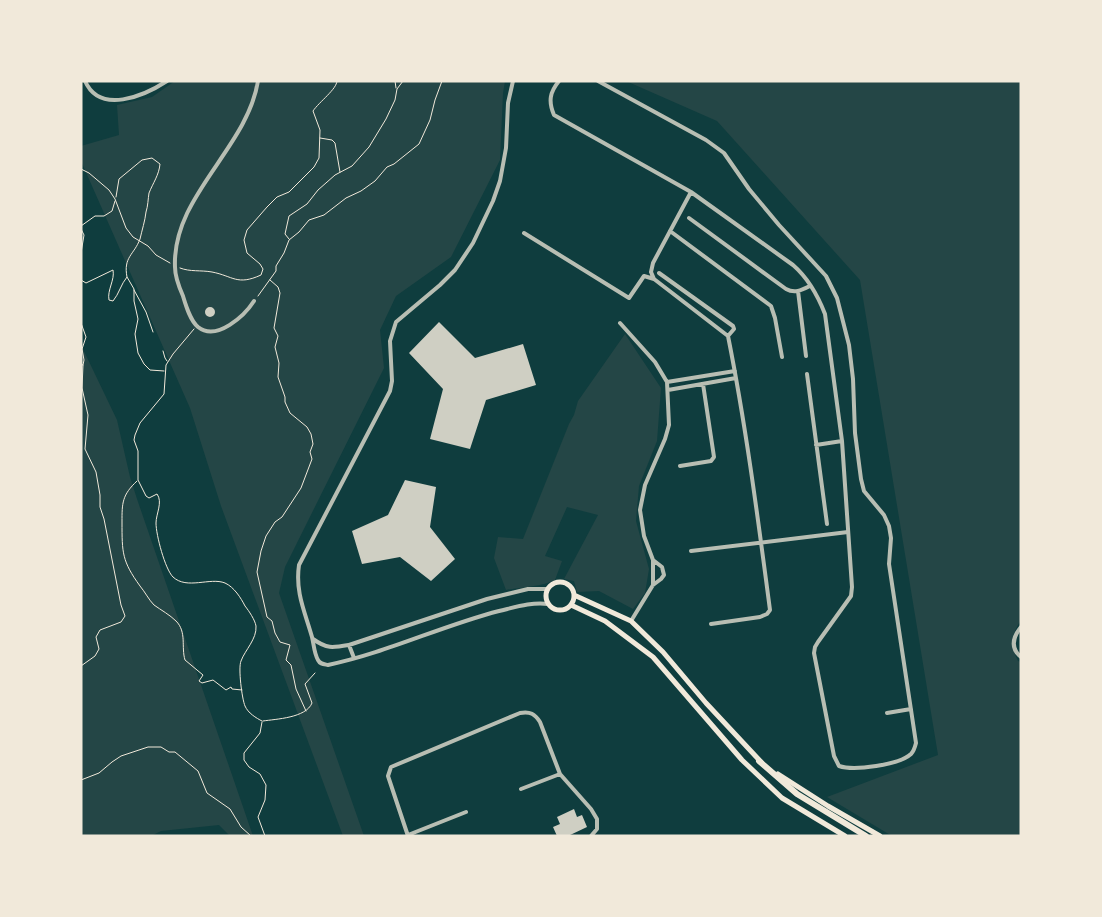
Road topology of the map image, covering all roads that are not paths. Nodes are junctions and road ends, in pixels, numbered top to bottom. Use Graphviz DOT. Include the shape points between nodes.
graph roads {
  1 [pos="85,81"];
  2 [pos="167,81"];
  3 [pos="258,81"];
  4 [pos="513,81"];
  5 [pos="559,81"];
  6 [pos="598,81"];
  7 [pos="692,192"];
  8 [pos="689,218"];
  9 [pos="670,231"];
  10 [pos="524,232"];
  11 [pos="659,273"];
  12 [pos="654,279"];
  13 [pos="810,286"];
  14 [pos="798,291"];
  15 [pos="254,301"];
  16 [pos="620,323"];
  17 [pos="728,336"];
  18 [pos="806,356"];
  19 [pos="782,357"];
  20 [pos="735,370"];
  21 [pos="807,374"];
  22 [pos="736,378"];
  23 [pos="667,382"];
  24 [pos="703,384"];
  25 [pos="668,390"];
  26 [pos="842,441"];
  27 [pos="816,445"];
  28 [pos="680,466"];
  29 [pos="827,524"];
  30 [pos="848,532"];
  31 [pos="761,543"];
  32 [pos="691,551"];
  33 [pos="653,560"];
  34 [pos="653,585"];
  35 [pos="547,589"];
  36 [pos="574,596"];
  37 [pos="548,604"];
  38 [pos="571,605"];
  39 [pos="631,621"];
  40 [pos="711,624"];
  41 [pos="1021,627"];
  42 [pos="313,639"];
  43 [pos="349,645"];
  44 [pos="354,658"];
  45 [pos="1021,658"];
  46 [pos="706,703"];
  47 [pos="911,709"];
  48 [pos="698,710"];
  49 [pos="887,713"];
  50 [pos="759,761"];
  51 [pos="560,774"];
  52 [pos="522,789"];
  53 [pos="466,812"];
  54 [pos="408,835"];
  55 [pos="591,836"];
  56 [pos="845,836"];
  57 [pos="866,836"];
  58 [pos="880,836"];
  1 -- 2 [label="street" via="97,97 114,100 143,94"];
  3 -- 15 [label="street" via="253,103 238,134 189,209 181,230 175,266 186,307 196,326 207,330 223,329 237,320"];
  4 -- 42 [label="street" via="500,181 487,215 455,270 396,322 390,341 390,391 299,565 299,598"];
  5 -- 7 [label="street" via="550,98 554,115"];
  6 -- 47 [label="street" via="724,153 749,189 815,262 832,286 849,345 861,479 864,491 889,526 889,564"];
  7 -- 9 [label="street"];
  7 -- 13 [label="street" via="793,264"];
  8 -- 14 [label="street" via="786,289"];
  9 -- 12 [label="street" via="651,268"];
  9 -- 19 [label="street" via="771,306"];
  10 -- 12 [label="street" via="629,298 644,276"];
  11 -- 17 [label="street" via="733,326"];
  12 -- 17 [label="street"];
  13 -- 14 [label="street"];
  13 -- 26 [label="street" via="825,314"];
  14 -- 18 [label="street"];
  16 -- 23 [label="street" via="655,362"];
  17 -- 20 [label="street"];
  20 -- 22 [label="street"];
  20 -- 23 [label="street"];
  21 -- 27 [label="street"];
  22 -- 24 [label="street"];
  22 -- 31 [label="street"];
  23 -- 25 [label="street"];
  24 -- 25 [label="street"];
  24 -- 28 [label="street" via="714,457 711,461"];
  25 -- 33 [label="street" via="669,425 645,486 640,510 644,536"];
  26 -- 27 [label="street"];
  26 -- 30 [label="street"];
  27 -- 29 [label="street"];
  30 -- 31 [label="street"];
  30 -- 47 [label="street" via="851,596 818,642 814,653 834,756 839,766 892,764 910,755 916,743"];
  31 -- 32 [label="street"];
  31 -- 40 [label="street" via="770,610 760,617"];
  33 -- 34 [label="street"];
  33 -- 34 [label="street" via="662,567 664,575"];
  34 -- 39 [label="street"];
  35 -- 36 [label="main road" via="554,583 563,582 571,587"];
  35 -- 37 [label="main road"];
  35 -- 43 [label="street" via="528,589 487,599"];
  36 -- 38 [label="main road"];
  36 -- 39 [label="main road"];
  37 -- 38 [label="main road" via="556,610"];
  37 -- 44 [label="street" via="536,602 484,615"];
  38 -- 48 [label="main road" via="605,621 653,658"];
  39 -- 46 [label="main road" via="663,652"];
  41 -- 45 [label="street" via="1014,636 1014,644"];
  42 -- 43 [label="street" via="328,648"];
  42 -- 44 [label="street" via="321,664"];
  43 -- 44 [label="street"];
  46 -- 48 [label="main road"];
  46 -- 50 [label="main road"];
  47 -- 49 [label="street"];
  48 -- 56 [label="main road" via="742,760 782,798"];
  50 -- 57 [label="highway" via="798,794"];
  50 -- 58 [label="main road"];
  51 -- 52 [label="street"];
  51 -- 54 [label="street" via="536,717 527,712 520,713 391,767 388,776"];
  51 -- 55 [label="street" via="597,819 598,824"];
  53 -- 54 [label="street"];
}
